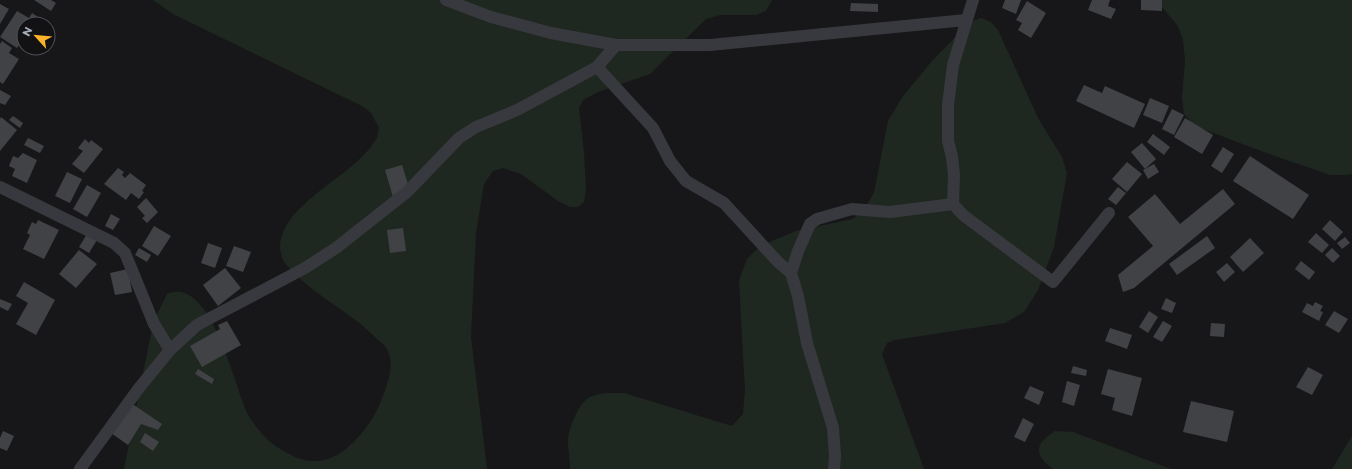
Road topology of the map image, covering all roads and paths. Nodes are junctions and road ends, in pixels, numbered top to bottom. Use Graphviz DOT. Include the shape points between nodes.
graph roads {
  1 [pos="446,0"];
  2 [pos="973,0"];
  3 [pos="966,20"];
  4 [pos="616,45"];
  5 [pos="597,67"];
  6 [pos="0,187"];
  7 [pos="953,204"];
  8 [pos="1110,213"];
  9 [pos="791,272"];
  10 [pos="170,350"];
  11 [pos="80,469"];
  12 [pos="834,469"];
  1 -- 4 [label="street" via="488,16 551,33"];
  2 -- 3 [label="street"];
  3 -- 4 [label="street" via="710,45"];
  3 -- 7 [label="street" via="952,65 948,105 948,141 954,175"];
  4 -- 5 [label="street"];
  5 -- 9 [label="street" via="653,128 670,162 686,181 724,203 778,262"];
  5 -- 10 [label="street" via="517,110 476,127 459,138 407,192 336,248 305,268 197,325"];
  6 -- 10 [label="street" via="120,248 125,254 154,324"];
  7 -- 8 [label="street" via="963,215 1053,282"];
  7 -- 9 [label="street" via="890,212 852,209 817,219 810,224"];
  9 -- 12 [label="street" via="807,343 833,428"];
  10 -- 11 [label="street" via="138,388"];
}
